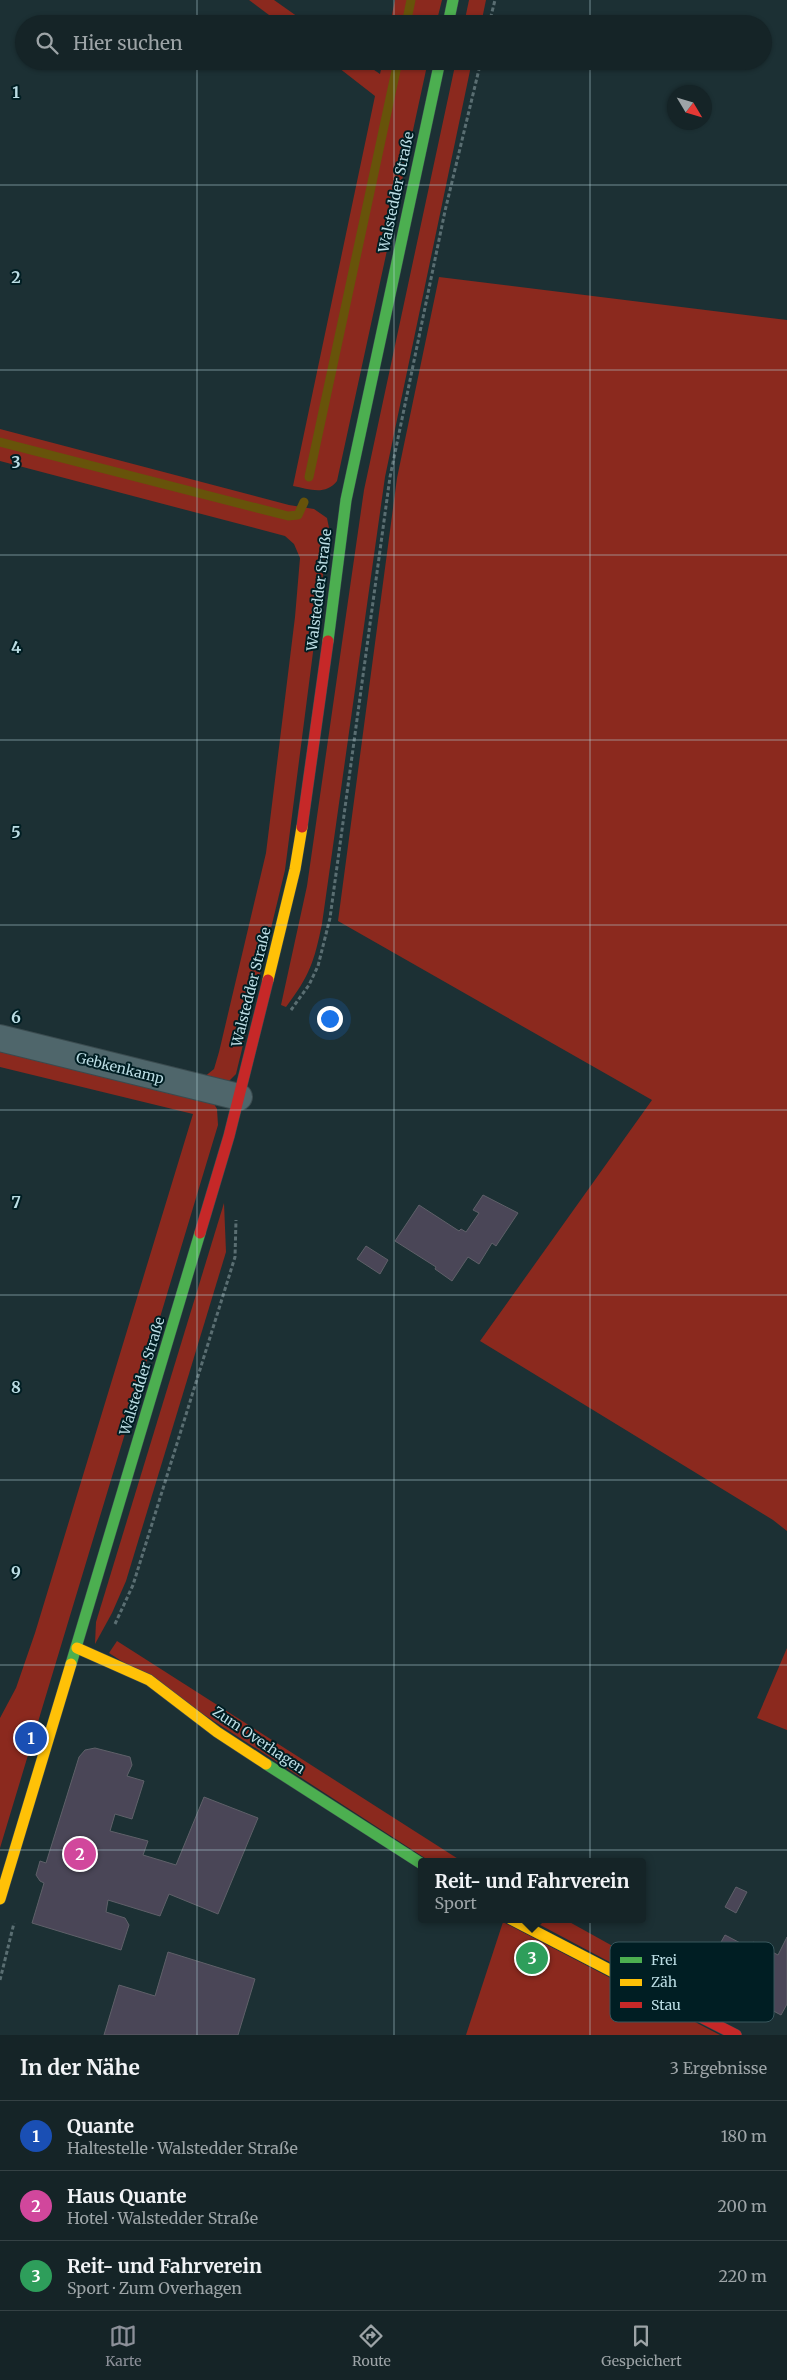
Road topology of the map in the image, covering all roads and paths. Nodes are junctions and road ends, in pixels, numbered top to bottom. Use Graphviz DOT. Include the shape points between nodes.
graph roads {
  1 [pos="453,0"];
  2 [pos="495,0"];
  3 [pos="450,15"];
  4 [pos="492,15"];
  5 [pos="438,70"];
  6 [pos="479,70"];
  7 [pos="288,1016"];
  8 [pos="0,1038"];
  9 [pos="239,1097"];
  10 [pos="236,1212"];
  11 [pos="76,1648"];
  12 [pos="96,1656"];
  13 [pos="418,1861"];
  14 [pos="0,1899"];
  15 [pos="519,1923"];
  16 [pos="610,1970"];
  17 [pos="711,2022"];
  18 [pos="736,2035"];
  1 -- 3 [label="main road"];
  2 -- 4 [label="path"];
  5 -- 9 [label="main road, Walstedder Straße" via="346,500 309,786 295,868"];
  6 -- 7 [label="path" via="390,476 330,918 318,966"];
  8 -- 9 [label="street, Gebkenkamp"];
  9 -- 11 [label="main road, Walstedder Straße"];
  10 -- 12 [label="path" via="235,1257 133,1585 119,1618"];
  11 -- 12 [label="main road, Zum Overhagen"];
  11 -- 14 [label="main road, Walstedder Straße"];
  12 -- 13 [label="main road, Zum Overhagen" via="149,1680 217,1732"];
  15 -- 16 [label="main road"];
  17 -- 18 [label="main road"];
}
